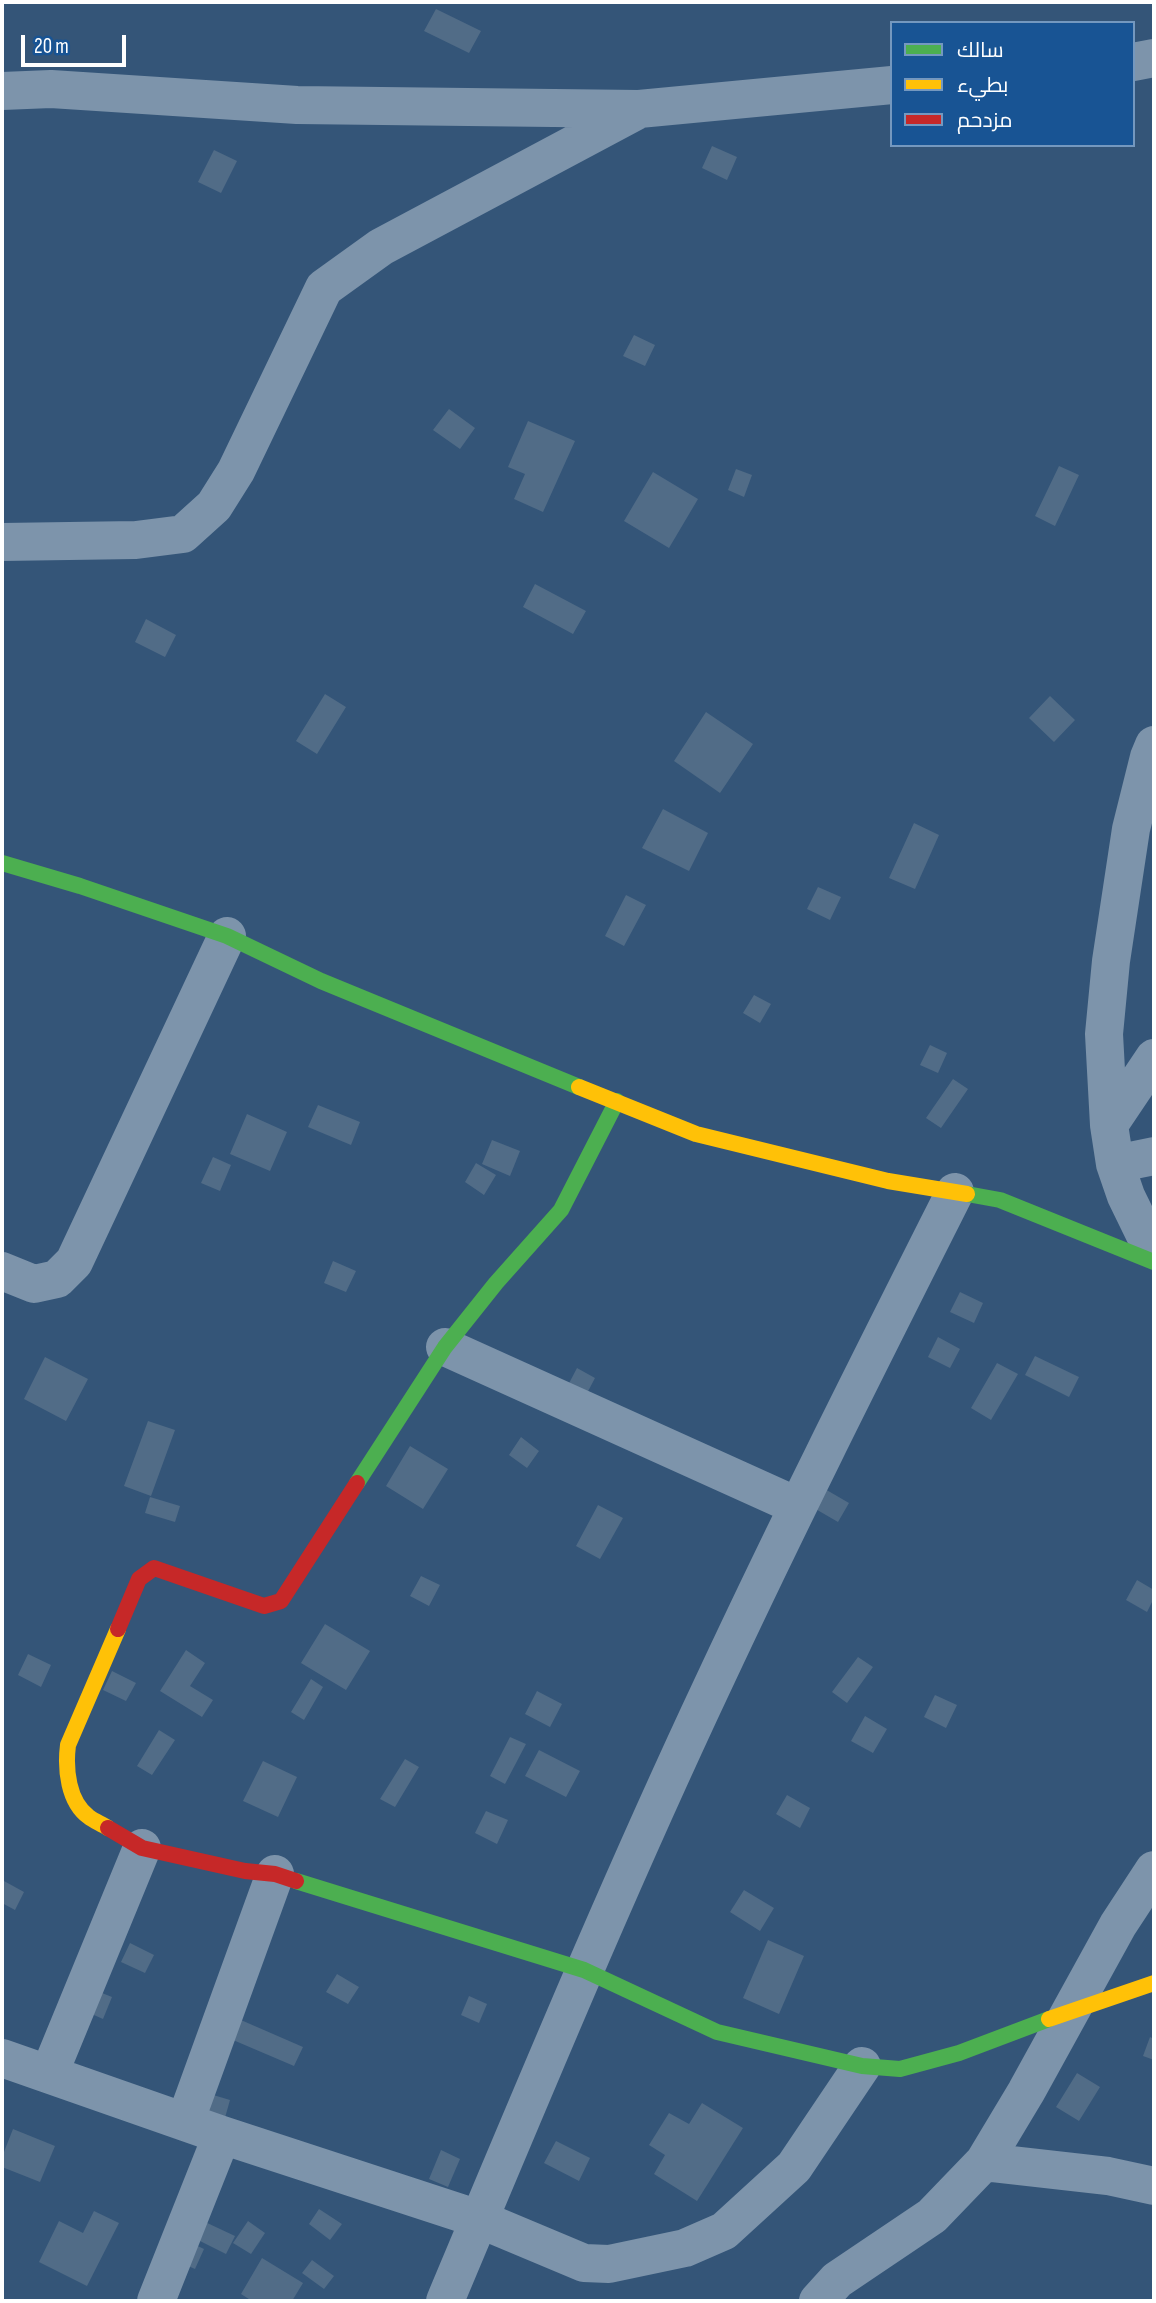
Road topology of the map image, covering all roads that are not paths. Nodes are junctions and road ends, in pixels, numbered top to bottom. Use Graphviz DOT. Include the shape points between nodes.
graph roads {
  1 [pos="1154,58"];
  2 [pos="1135,61"];
  3 [pos="890,85"];
  4 [pos="2,92"];
  5 [pos="639,109"];
  6 [pos="2,542"];
  7 [pos="1154,746"];
  8 [pos="2,863"];
  9 [pos="227,936"];
  10 [pos="1154,1058"];
  11 [pos="617,1101"];
  12 [pos="1109,1125"];
  13 [pos="1154,1156"];
  14 [pos="1115,1164"];
  15 [pos="955,1192"];
  16 [pos="1154,1244"];
  17 [pos="1154,1262"];
  18 [pos="2,1271"];
  19 [pos="445,1347"];
  20 [pos="797,1506"];
  21 [pos="142,1848"];
  22 [pos="1154,1870"];
  23 [pos="275,1874"];
  24 [pos="583,1970"];
  25 [pos="1154,1983"];
  26 [pos="1071,2010"];
  27 [pos="2,2058"];
  28 [pos="862,2066"];
  29 [pos="49,2074"];
  30 [pos="185,2122"];
  31 [pos="222,2135"];
  32 [pos="984,2162"];
  33 [pos="1154,2186"];
  34 [pos="479,2219"];
  35 [pos="156,2301"];
  36 [pos="444,2301"];
  37 [pos="818,2301"];
  1 -- 2 [label="street"];
  3 -- 5 [label="street"];
  4 -- 5 [label="street" via="51,89 297,105"];
  5 -- 6 [label="street" via="382,247 324,288 236,471 214,506 183,534 136,540"];
  7 -- 12 [label="street" via="1131,829 1111,961 1104,1034"];
  8 -- 9 [label="street"];
  9 -- 11 [label="street" via="371,1002"];
  9 -- 18 [label="street" via="74,1262 57,1279 34,1284"];
  10 -- 12 [label="street"];
  11 -- 15 [label="street" via="696,1134 888,1181"];
  11 -- 19 [label="street" via="561,1210"];
  12 -- 14 [label="street"];
  13 -- 14 [label="street"];
  14 -- 16 [label="street" via="1145,1235"];
  15 -- 17 [label="street" via="1000,1200"];
  15 -- 20 [label="street"];
  19 -- 20 [label="street"];
  19 -- 21 [label="street" via="281,1601 264,1606 154,1568 139,1579 68,1745 66,1761 77,1804 87,1816"];
  20 -- 24 [label="street"];
  21 -- 23 [label="street"];
  21 -- 29 [label="street"];
  22 -- 26 [label="street"];
  23 -- 24 [label="street"];
  23 -- 30 [label="street"];
  24 -- 28 [label="street" via="717,2032"];
  24 -- 34 [label="street"];
  25 -- 26 [label="street"];
  26 -- 28 [label="street" via="912,2066"];
  26 -- 32 [label="street"];
  27 -- 29 [label="street"];
  28 -- 34 [label="street" via="794,2167 724,2231 685,2248 609,2264 584,2263"];
  29 -- 30 [label="street"];
  30 -- 31 [label="street"];
  31 -- 34 [label="street"];
  31 -- 35 [label="street"];
  32 -- 33 [label="street"];
  32 -- 37 [label="street" via="932,2216 837,2280"];
  34 -- 36 [label="street"];
}
